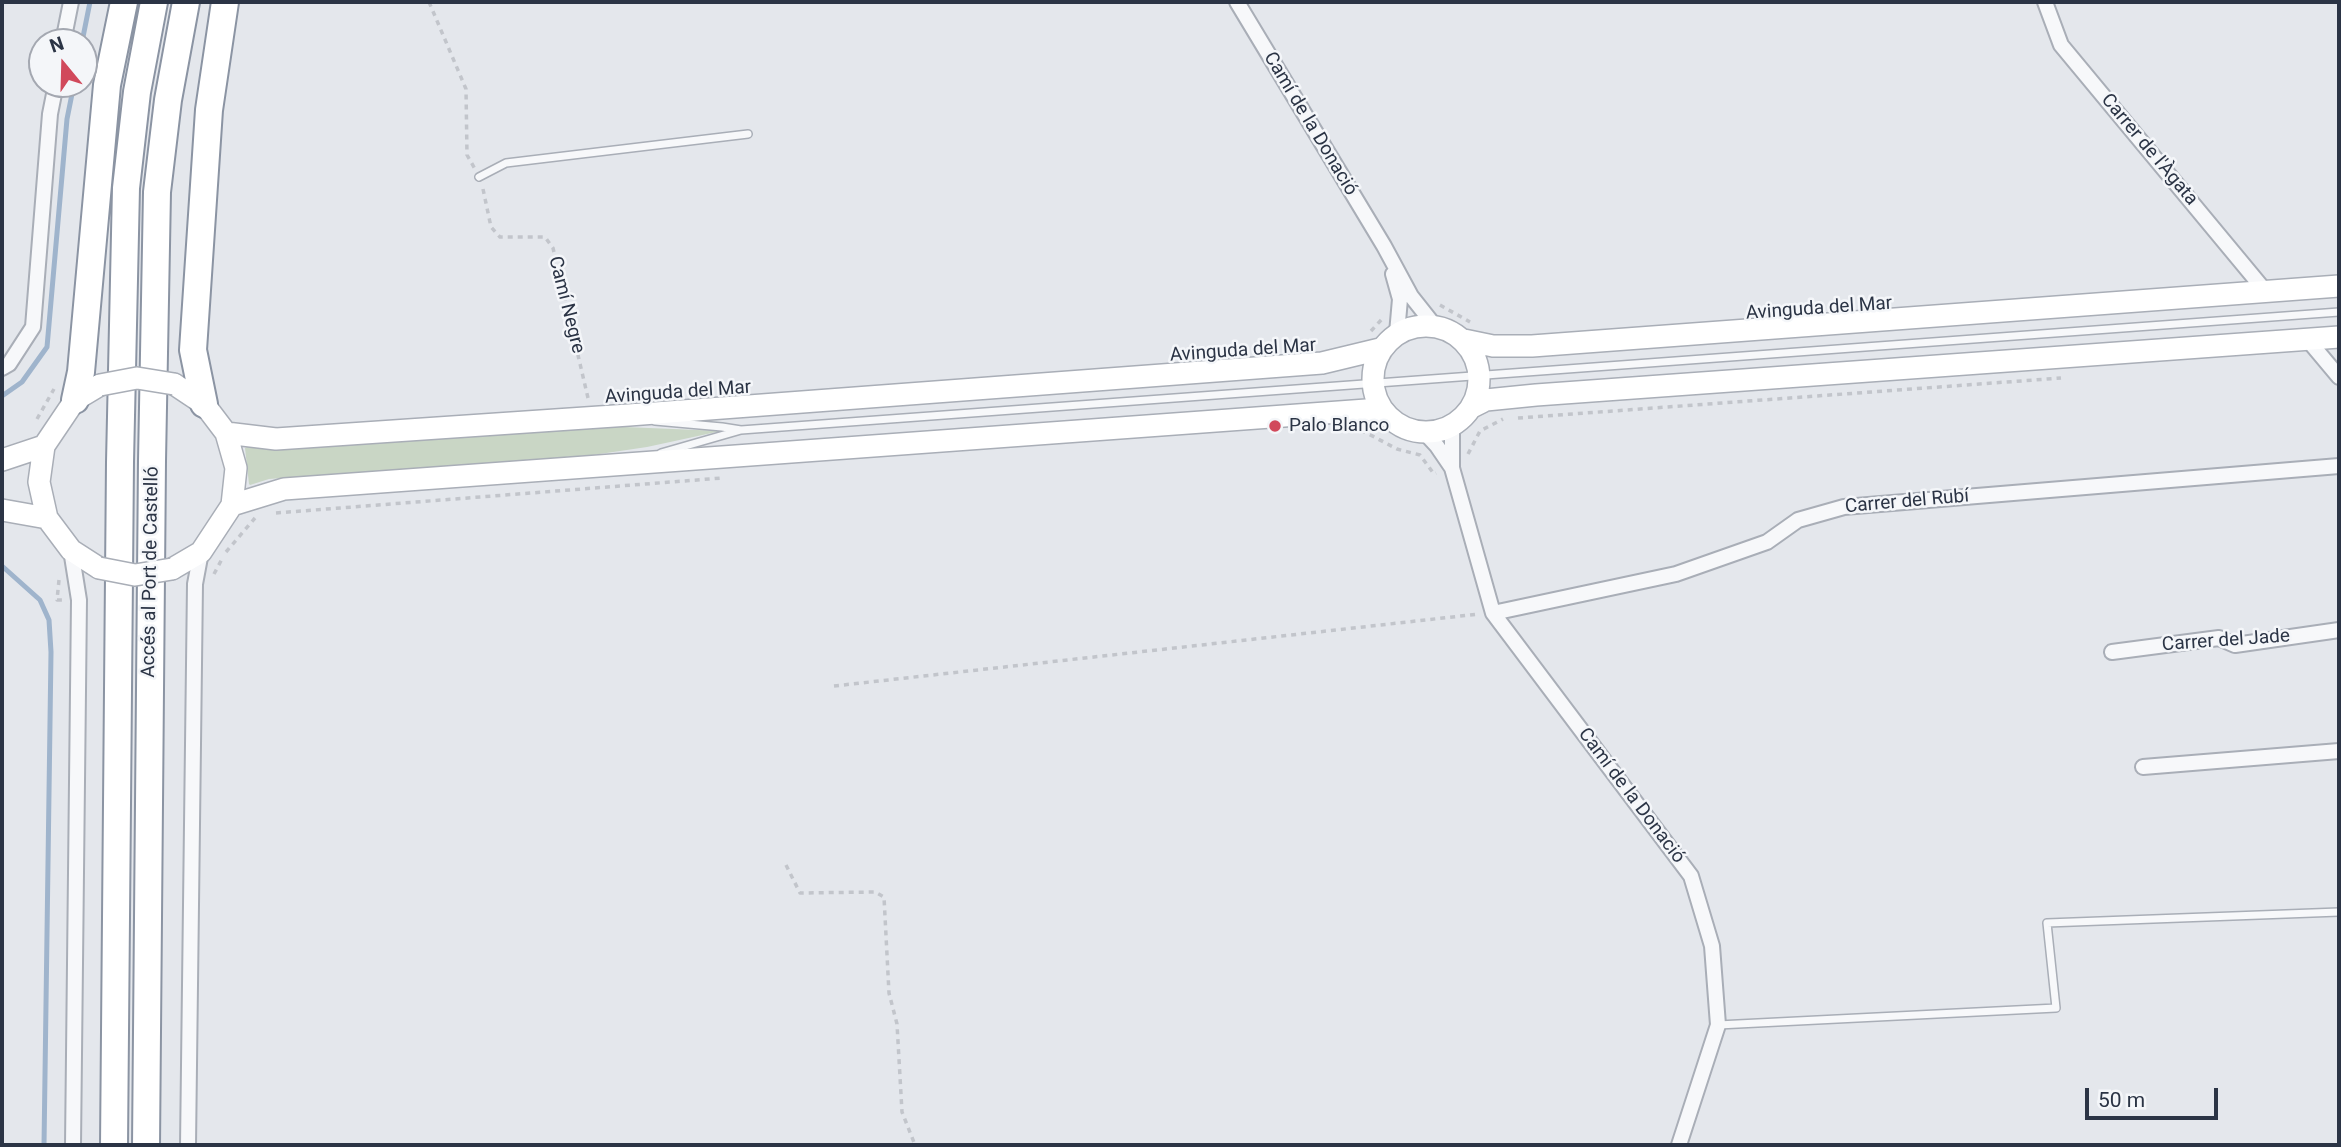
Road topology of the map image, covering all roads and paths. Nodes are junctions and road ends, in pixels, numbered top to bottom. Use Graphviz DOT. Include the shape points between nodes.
graph roads {
  1 [pos="71,2"];
  2 [pos="124,2"];
  3 [pos="154,2"];
  4 [pos="186,2"];
  5 [pos="225,2"];
  6 [pos="429,2"];
  7 [pos="1237,2"];
  8 [pos="2046,2"];
  9 [pos="66,28"];
  10 [pos="53,98"];
  11 [pos="748,134"];
  12 [pos="479,177"];
  13 [pos="2339,286"];
  14 [pos="2266,292"];
  15 [pos="1406,298"];
  16 [pos="2339,312"];
  17 [pos="1434,325"];
  18 [pos="1468,332"];
  19 [pos="1397,333"];
  20 [pos="2339,337"];
  21 [pos="2308,340"];
  22 [pos="1372,344"];
  23 [pos="2,368"];
  24 [pos="1480,375"];
  25 [pos="2339,377"];
  26 [pos="2062,378"];
  27 [pos="1372,383"];
  28 [pos="75,400"];
  29 [pos="204,404"];
  30 [pos="1472,407"];
  31 [pos="1380,409"];
  32 [pos="629,415"];
  33 [pos="592,418"];
  34 [pos="1452,426"];
  35 [pos="1360,429"];
  36 [pos="741,430"];
  37 [pos="226,433"];
  38 [pos="1425,433"];
  39 [pos="44,446"];
  40 [pos="2,460"];
  41 [pos="634,463"];
  42 [pos="2339,466"];
  43 [pos="1452,468"];
  44 [pos="730,478"];
  45 [pos="232,505"];
  46 [pos="2,510"];
  47 [pos="271,513"];
  48 [pos="263,516"];
  49 [pos="47,517"];
  50 [pos="71,550"];
  51 [pos="201,552"];
  52 [pos="60,573"];
  53 [pos="195,584"];
  54 [pos="79,600"];
  55 [pos="1493,613"];
  56 [pos="2339,630"];
  57 [pos="2112,652"];
  58 [pos="834,686"];
  59 [pos="2339,751"];
  60 [pos="2143,767"];
  61 [pos="786,865"];
  62 [pos="2339,912"];
  63 [pos="1718,1025"];
  64 [pos="74,1145"];
  65 [pos="114,1145"];
  66 [pos="146,1145"];
  67 [pos="188,1145"];
  68 [pos="915,1145"];
  69 [pos="1679,1145"];
  1 -- 9 [label="street"];
  2 -- 28 [label="highway" via="107,85"];
  3 -- 65 [label="highway, Accés al Port de Castelló" via="126,188"];
  4 -- 66 [label="highway, Accés al Port de Castelló" via="157,192"];
  5 -- 29 [label="highway" via="209,110 193,349"];
  6 -- 12 [label="path, Camí Negre" via="466,89 467,155"];
  7 -- 15 [label="street, Camí de la Donació" via="1384,246"];
  8 -- 14 [label="street, Carrer de l'Àgata" via="2061,45"];
  10 -- 23 [label="street" via="33,327"];
  11 -- 12 [label="lane" via="506,163"];
  12 -- 33 [label="path, Camí Negre" via="491,227 500,236 545,237 553,248"];
  13 -- 14 [label="main road, Avinguda del Mar"];
  14 -- 18 [label="main road, Avinguda del Mar" via="1532,346 1493,346"];
  15 -- 17 [label="street, Camí de la Donació"];
  15 -- 18 [label="path" via="1424,293"];
  15 -- 19 [label="street"];
  15 -- 22 [label="path" via="1389,303"];
  16 -- 24 [label="lane, Avinguda del Mar"];
  17 -- 18 [label="main road, Avinguda del Mar"];
  17 -- 19 [label="main road"];
  18 -- 24 [label="main road"];
  19 -- 22 [label="main road"];
  20 -- 21 [label="main road"];
  21 -- 25 [label="street"];
  21 -- 30 [label="main road" via="1536,395 1486,400"];
  22 -- 27 [label="main road"];
  22 -- 32 [label="main road, Avinguda del Mar" via="1322,363"];
  24 -- 27 [label="lane, Avinguda del Mar"];
  24 -- 30 [label="main road"];
  26 -- 43 [label="path" via="1501,419 1480,431 1462,464"];
  27 -- 31 [label="main road"];
  27 -- 36 [label="lane, Avinguda del Mar"];
  28 -- 29 [label="main road, bridge" via="100,385 137,378 174,384"];
  28 -- 39 [label="main road"];
  29 -- 37 [label="main road"];
  30 -- 34 [label="main road"];
  31 -- 38 [label="main road" via="1400,426"];
  31 -- 41 [label="main road, Avinguda del Mar"];
  32 -- 33 [label="main road, Avinguda del Mar"];
  32 -- 36 [label="lane, Avinguda del Mar" via="662,423"];
  33 -- 37 [label="main road, Avinguda del Mar" via="276,439"];
  34 -- 38 [label="main road"];
  34 -- 43 [label="street, Camí de la Donació"];
  35 -- 43 [label="path" via="1397,449 1420,455 1434,474"];
  36 -- 41 [label="lane, Avinguda del Mar"];
  37 -- 45 [label="main road" via="236,468"];
  38 -- 43 [label="street, Camí de la Donació"];
  39 -- 40 [label="main road"];
  39 -- 49 [label="main road" via="38,482"];
  41 -- 45 [label="main road, Avinguda del Mar" via="284,489"];
  42 -- 55 [label="street, Carrer del Rubí" via="1844,507 1798,520 1767,542 1676,574"];
  43 -- 55 [label="street, Camí de la Donació"];
  44 -- 47 [label="path"];
  45 -- 51 [label="main road"];
  46 -- 49 [label="main road"];
  48 -- 53 [label="path" via="254,518 223,555 209,585"];
  49 -- 50 [label="main road"];
  50 -- 51 [label="main road, bridge" via="99,568 135,575 172,569"];
  50 -- 54 [label="street"];
  51 -- 53 [label="street"];
  52 -- 54 [label="path" via="58,600"];
  53 -- 67 [label="street"];
  54 -- 64 [label="street"];
  55 -- 58 [label="path"];
  55 -- 63 [label="street, Camí de la Donació" via="1691,876 1712,946"];
  56 -- 57 [label="street, Carrer del Jade" via="2235,645 2219,638"];
  59 -- 60 [label="street"];
  61 -- 68 [label="path" via="800,893 875,892 884,897 902,1112"];
  62 -- 63 [label="lane" via="2047,923 2056,1008"];
  63 -- 69 [label="street, Camí de la Donació"];
}
